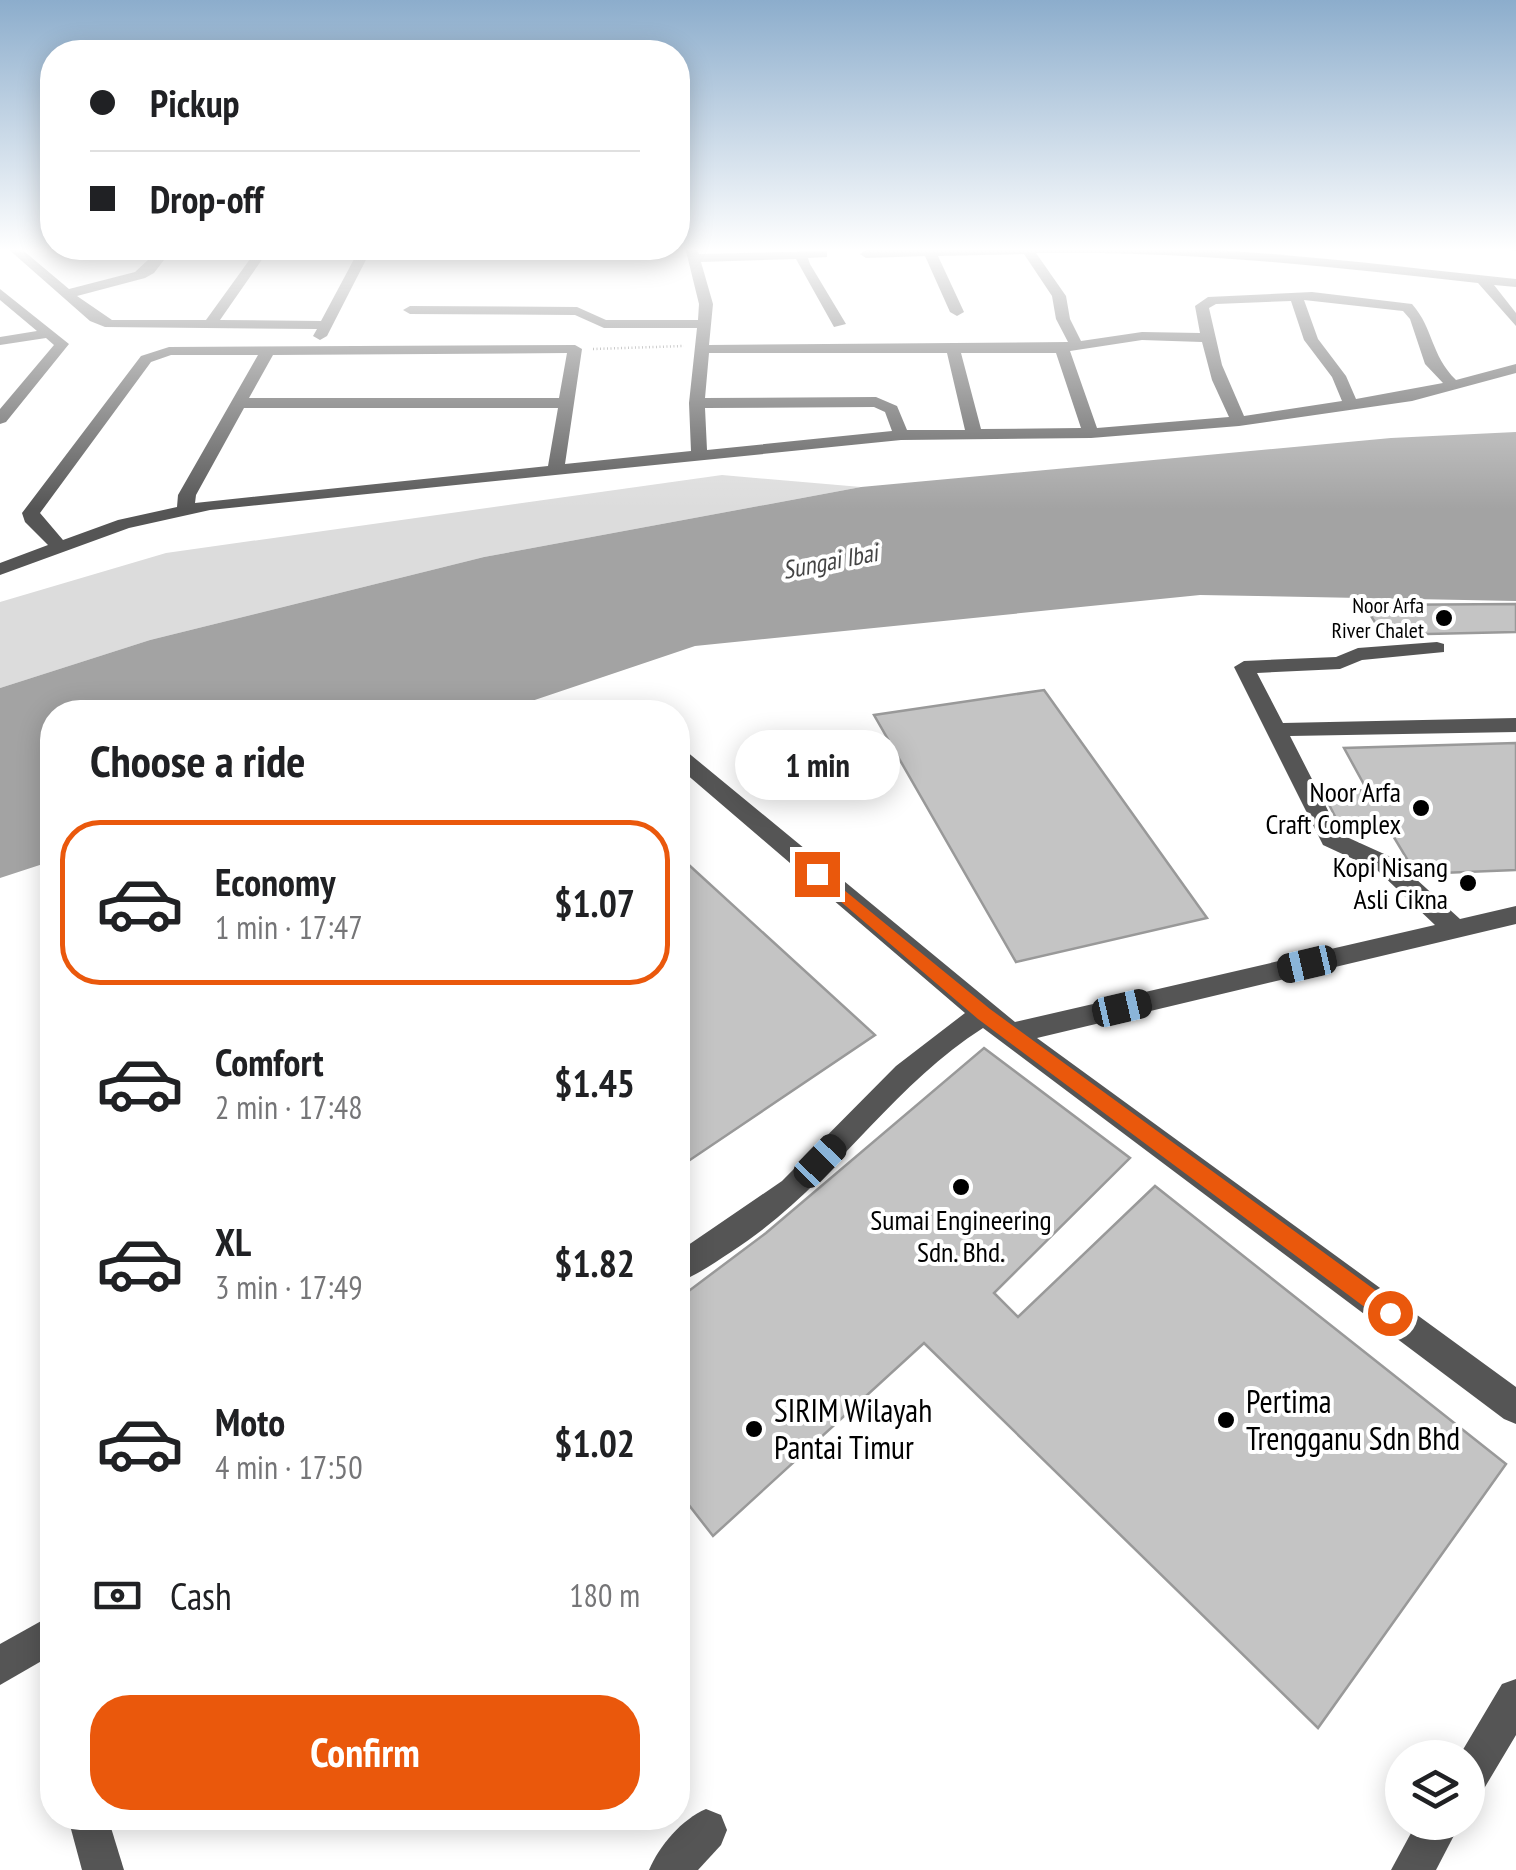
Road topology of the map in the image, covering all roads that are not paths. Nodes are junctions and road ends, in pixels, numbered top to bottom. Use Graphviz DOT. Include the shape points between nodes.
graph roads {
  1 [pos="42,334"];
  2 [pos="52,334"];
  3 [pos="287,334"];
  4 [pos="320,334"];
  5 [pos="690,334"];
  6 [pos="1067,334"];
  7 [pos="1207,334"];
  8 [pos="1311,334"];
  9 [pos="1422,334"];
  10 [pos="705,336"];
  11 [pos="318,338"];
  12 [pos="1208,338"];
  13 [pos="0,341"];
  14 [pos="1069,348"];
  15 [pos="938,349"];
  16 [pos="268,350"];
  17 [pos="1516,368"];
  18 [pos="1453,384"];
  19 [pos="239,403"];
  20 [pos="565,403"];
  21 [pos="696,403"];
  22 [pos="1352,407"];
  23 [pos="0,419"];
  24 [pos="1239,421"];
  25 [pos="1092,433"];
  26 [pos="974,434"];
  27 [pos="901,435"];
  28 [pos="699,454"];
  29 [pos="556,468"];
  30 [pos="186,508"];
  31 [pos="60,547"];
  32 [pos="0,568"];
  33 [pos="1437,648"];
  34 [pos="1516,725"];
  35 [pos="1275,730"];
  36 [pos="690,766"];
  37 [pos="1516,915"];
  38 [pos="1454,929"];
  39 [pos="984,1014"];
  40 [pos="1011,1034"];
  41 [pos="690,1261"];
  42 [pos="1516,1406"];
  43 [pos="40,1641"];
  44 [pos="0,1666"];
  45 [pos="1516,1698"];
  46 [pos="1485,1750"];
  47 [pos="91,1830"];
  48 [pos="706,1830"];
  49 [pos="1430,1840"];
  50 [pos="103,1870"];
  51 [pos="670,1870"];
  52 [pos="1412,1870"];
  1 -- 13 [label="street"];
  2 -- 23 [label="street" via="61,348"];
  3 -- 11 [label="street"];
  4 -- 11 [label="street"];
  5 -- 10 [label="street"];
  6 -- 14 [label="street"];
  7 -- 12 [label="street"];
  8 -- 22 [label="street"];
  9 -- 18 [label="street" via="1432,364"];
  10 -- 15 [label="street"];
  10 -- 21 [label="street"];
  11 -- 16 [label="street"];
  11 -- 20 [label="street" via="575,349"];
  12 -- 14 [label="street" via="1142,336"];
  12 -- 24 [label="street"];
  14 -- 15 [label="street"];
  14 -- 25 [label="street"];
  15 -- 26 [label="street"];
  16 -- 19 [label="street"];
  16 -- 31 [label="street" via="169,351 146,359 31,513"];
  17 -- 18 [label="street"];
  18 -- 22 [label="street"];
  19 -- 20 [label="street"];
  19 -- 30 [label="street"];
  20 -- 29 [label="street"];
  21 -- 27 [label="street" via="876,402 892,409"];
  21 -- 28 [label="street"];
  22 -- 24 [label="street"];
  24 -- 25 [label="street"];
  25 -- 26 [label="street"];
  26 -- 27 [label="street"];
  27 -- 28 [label="street"];
  28 -- 29 [label="street"];
  29 -- 30 [label="street"];
  30 -- 31 [label="street"];
  31 -- 32 [label="street"];
  33 -- 35 [label="street" via="1358,654 1340,663 1244,667"];
  34 -- 35 [label="street"];
  35 -- 38 [label="street" via="1330,839 1385,864"];
  36 -- 39 [label="street"];
  37 -- 38 [label="street"];
  38 -- 40 [label="street"];
  39 -- 40 [label="street"];
  39 -- 41 [label="street" via="931,1048 792,1189"];
  40 -- 42 [label="street"];
  43 -- 44 [label="street"];
  45 -- 46 [label="street"];
  47 -- 50 [label="street"];
  48 -- 51 [label="street"];
  49 -- 52 [label="street"];
}
